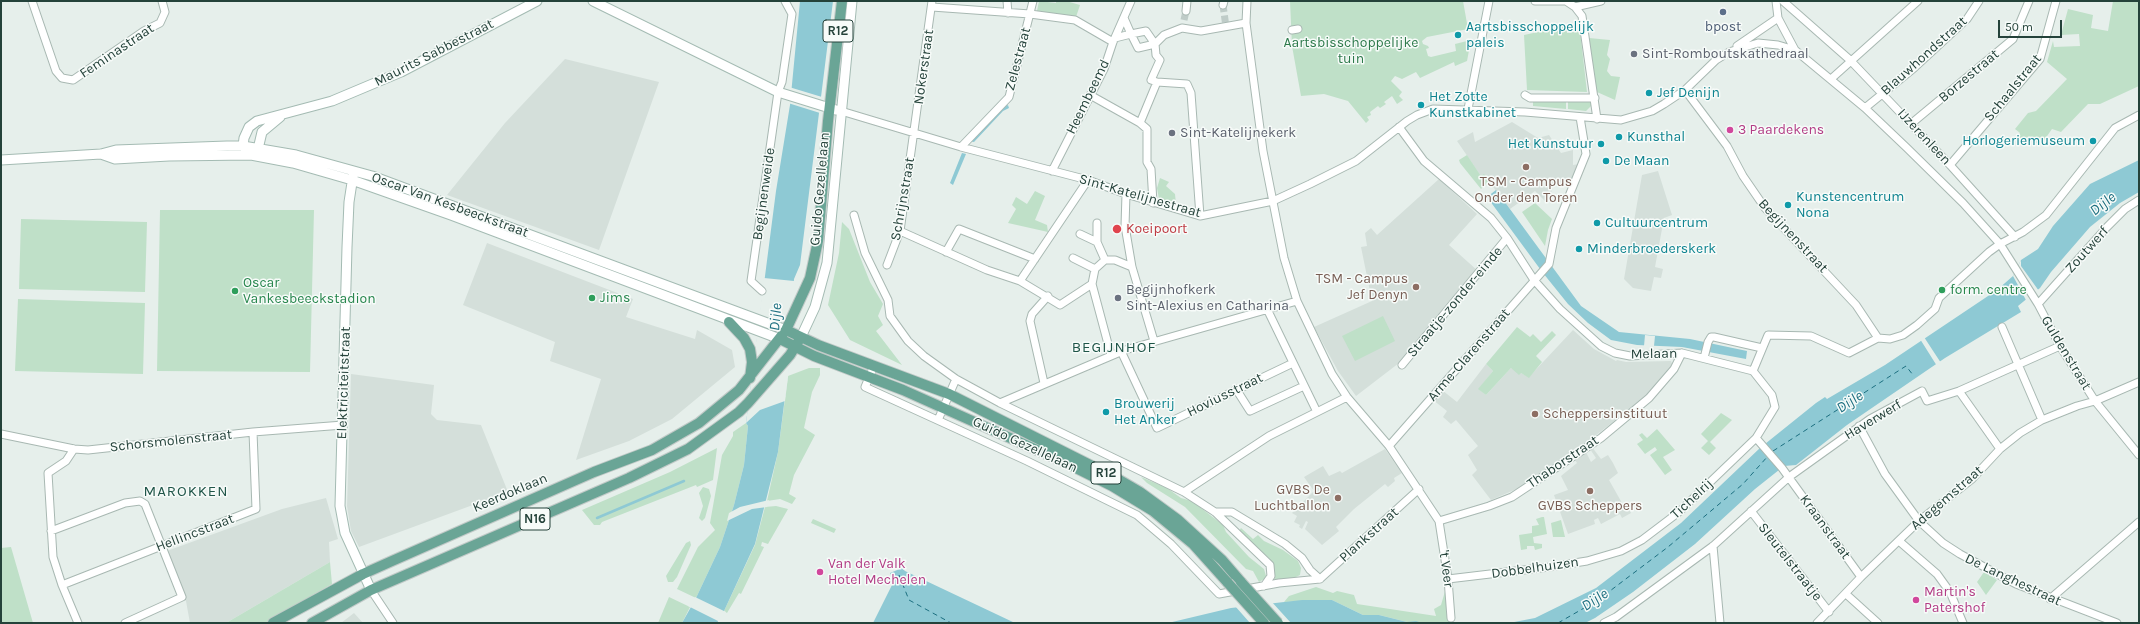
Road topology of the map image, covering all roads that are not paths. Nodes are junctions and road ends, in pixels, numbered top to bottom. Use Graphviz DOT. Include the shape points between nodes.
graph roads {
  1 [pos="32,1"];
  2 [pos="162,1"];
  3 [pos="538,1"];
  4 [pos="592,1"];
  5 [pos="785,1"];
  6 [pos="842,1"];
  7 [pos="852,1"];
  8 [pos="1007,1"];
  9 [pos="1033,1"];
  10 [pos="1132,1"];
  11 [pos="1187,1"];
  12 [pos="1247,1"];
  13 [pos="1488,1"];
  14 [pos="1535,1"];
  15 [pos="1601,1"];
  16 [pos="1776,1"];
  17 [pos="1784,1"];
  18 [pos="1918,1"];
  19 [pos="1979,1"];
  20 [pos="2029,1"];
  21 [pos="2056,1"];
  22 [pos="932,4"];
  23 [pos="1790,5"];
  24 [pos="1575,7"];
  25 [pos="1186,11"];
  26 [pos="1008,13"];
  27 [pos="1030,14"];
  28 [pos="1124,18"];
  29 [pos="1778,18"];
  30 [pos="1246,24"];
  31 [pos="1131,34"];
  32 [pos="1114,40"];
  33 [pos="1155,44"];
  34 [pos="1795,50"];
  35 [pos="1729,52"];
  36 [pos="1850,60"];
  37 [pos="1829,78"];
  38 [pos="1154,81"];
  39 [pos="1685,90"];
  40 [pos="782,94"];
  41 [pos="1882,94"];
  42 [pos="1090,95"];
  43 [pos="1524,95"];
  44 [pos="1595,98"];
  45 [pos="825,107"];
  46 [pos="1865,108"];
  47 [pos="1468,109"];
  48 [pos="841,111"];
  49 [pos="282,114"];
  50 [pos="2139,115"];
  51 [pos="1580,117"];
  52 [pos="1597,119"];
  53 [pos="1140,123"];
  54 [pos="1912,123"];
  55 [pos="1399,127"];
  56 [pos="915,132"];
  57 [pos="244,146"];
  58 [pos="961,147"];
  59 [pos="258,149"];
  60 [pos="101,154"];
  61 [pos="251,155"];
  62 [pos="1,160"];
  63 [pos="1950,164"];
  64 [pos="355,170"];
  65 [pos="1052,170"];
  66 [pos="352,180"];
  67 [pos="1088,180"];
  68 [pos="1126,194"];
  69 [pos="2139,200"];
  70 [pos="1272,201"];
  71 [pos="1154,203"];
  72 [pos="854,215"];
  73 [pos="1200,216"];
  74 [pos="1097,223"];
  75 [pos="900,232"];
  76 [pos="1080,234"];
  77 [pos="2016,235"];
  78 [pos="1507,238"];
  79 [pos="1097,242"];
  80 [pos="2000,244"];
  81 [pos="946,252"];
  82 [pos="1073,258"];
  83 [pos="1035,259"];
  84 [pos="1105,260"];
  85 [pos="887,265"];
  86 [pos="1132,267"];
  87 [pos="1095,269"];
  88 [pos="2016,270"];
  89 [pos="1534,280"];
  90 [pos="1020,281"];
  91 [pos="1092,284"];
  92 [pos="762,291"];
  93 [pos="1048,296"];
  94 [pos="1297,301"];
  95 [pos="2038,304"];
  96 [pos="1268,311"];
  97 [pos="729,322"];
  98 [pos="2002,327"];
  99 [pos="793,333"];
  100 [pos="1878,338"];
  101 [pos="780,340"];
  102 [pos="1154,341"];
  103 [pos="2060,346"];
  104 [pos="1762,348"];
  105 [pos="792,350"];
  106 [pos="1121,351"];
  107 [pos="1682,353"];
  108 [pos="1111,355"];
  109 [pos="1705,355"];
  110 [pos="1293,363"];
  111 [pos="2019,363"];
  112 [pos="1402,365"];
  113 [pos="874,366"];
  114 [pos="1753,371"];
  115 [pos="870,376"];
  116 [pos="751,377"];
  117 [pos="956,379"];
  118 [pos="1044,383"];
  119 [pos="2138,385"];
  120 [pos="1304,386"];
  121 [pos="1236,389"];
  122 [pos="1959,391"];
  123 [pos="949,394"];
  124 [pos="1347,396"];
  125 [pos="2095,401"];
  126 [pos="1000,403"];
  127 [pos="1317,412"];
  128 [pos="940,414"];
  129 [pos="2042,420"];
  130 [pos="343,425"];
  131 [pos="1859,426"];
  132 [pos="253,432"];
  133 [pos="1,434"];
  134 [pos="1756,438"];
  135 [pos="1389,446"];
  136 [pos="2000,449"];
  137 [pos="74,450"];
  138 [pos="2138,453"];
  139 [pos="1789,477"];
  140 [pos="1419,489"];
  141 [pos="1184,492"];
  142 [pos="1750,511"];
  143 [pos="1215,512"];
  144 [pos="1439,521"];
  145 [pos="1919,521"];
  146 [pos="2139,522"];
  147 [pos="51,531"];
  148 [pos="1899,542"];
  149 [pos="162,546"];
  150 [pos="1713,546"];
  151 [pos="1621,551"];
  152 [pos="362,574"];
  153 [pos="1861,577"];
  154 [pos="1448,579"];
  155 [pos="1320,580"];
  156 [pos="62,585"];
  157 [pos="1264,586"];
  158 [pos="371,590"];
  159 [pos="1846,594"];
  160 [pos="2050,599"];
  161 [pos="1829,612"];
  162 [pos="1451,618"];
  163 [pos="1618,620"];
  164 [pos="78,623"];
  165 [pos="125,623"];
  166 [pos="273,623"];
  167 [pos="312,623"];
  168 [pos="393,623"];
  169 [pos="1264,623"];
  170 [pos="1278,623"];
  171 [pos="1604,623"];
  172 [pos="1720,623"];
  173 [pos="1817,623"];
  174 [pos="1878,623"];
  175 [pos="1963,623"];
  176 [pos="2117,623"];
  1 -- 2 [label="street, Feminastraat" via="56,71 62,78 74,80 160,22 165,12"];
  3 -- 49 [label="main road, Maurits Sabbestraat" via="401,72 332,101"];
  4 -- 40 [label="main road"];
  5 -- 40 [label="street" via="792,14"];
  6 -- 45 [label="main road, R12"];
  7 -- 48 [label="main road, R12"];
  8 -- 26 [label="street"];
  9 -- 27 [label="street, Zelestraat"];
  10 -- 28 [label="street, Heembeemd"];
  11 -- 25 [label="street"];
  12 -- 30 [label="street"];
  13 -- 47 [label="street"];
  14 -- 24 [label="street" via="1566,1"];
  15 -- 24 [label="street"];
  16 -- 29 [label="street"];
  17 -- 23 [label="street, IJzerenleen"];
  18 -- 36 [label="street"];
  19 -- 41 [label="street, Blauwhondstraat" via="1967,19"];
  20 -- 54 [label="street, Borzestraat" via="2022,23 2013,39"];
  21 -- 63 [label="street, Schaalstraat" via="2040,59"];
  22 -- 26 [label="street"];
  22 -- 56 [label="street, Nokerstraat"];
  23 -- 36 [label="street, IJzerenleen"];
  24 -- 44 [label="street" via="1582,16"];
  26 -- 27 [label="street"];
  27 -- 32 [label="street" via="1076,20"];
  27 -- 58 [label="street, Zelestraat" via="1009,97"];
  28 -- 31 [label="street"];
  28 -- 32 [label="street, Heembeemd"];
  29 -- 34 [label="street"];
  29 -- 35 [label="street, Sint-Katelijnestraat"];
  30 -- 33 [label="street" via="1201,31 1183,24 1164,35"];
  30 -- 70 [label="street"];
  31 -- 32 [label="street"];
  31 -- 33 [label="street" via="1146,31"];
  31 -- 33 [label="street" via="1138,48"];
  32 -- 42 [label="street, Heembeemd" via="1094,92"];
  33 -- 38 [label="street" via="1156,56 1160,60"];
  34 -- 35 [label="street" via="1758,43"];
  34 -- 37 [label="street, IJzerenleen"];
  35 -- 39 [label="street, Sint-Katelijnestraat" via="1716,60"];
  36 -- 37 [label="street"];
  36 -- 41 [label="street, IJzerenleen"];
  37 -- 46 [label="street, IJzerenleen"];
  38 -- 53 [label="street"];
  38 -- 73 [label="street" via="1187,84 1191,93"];
  39 -- 52 [label="street, Sint-Katelijnestraat" via="1652,110 1630,118"];
  39 -- 100 [label="street, Begijnenstraat" via="1727,146 1743,176 1765,208 1856,305"];
  40 -- 45 [label="main road"];
  40 -- 92 [label="street, Begijnenweide" via="751,281"];
  41 -- 46 [label="street, Blauwhondstraat"];
  41 -- 54 [label="street, IJzerenleen"];
  42 -- 53 [label="street"];
  42 -- 65 [label="street, Heembeemd"];
  43 -- 44 [label="street" via="1530,98"];
  44 -- 52 [label="street"];
  45 -- 48 [label="main road"];
  45 -- 99 [label="main road, Guido Gezellelaan / R12" via="818,241 810,278 796,312"];
  46 -- 80 [label="street, IJzerenleen" via="1963,203"];
  47 -- 51 [label="street, Sint-Katelijnestraat"];
  47 -- 55 [label="street, Sint-Katelijnestraat" via="1433,109 1417,115"];
  48 -- 56 [label="street, Sint-Katelijnestraat"];
  48 -- 99 [label="main road, Guido Gezellelaan / R12" via="827,263 815,307"];
  49 -- 57 [label="main road, Maurits Sabbestraat" via="257,121 248,127"];
  49 -- 59 [label="main road, Maurits Sabbestraat" via="262,132"];
  50 -- 77 [label="street" via="2114,128 2046,215"];
  51 -- 52 [label="street, Sint-Katelijnestraat"];
  51 -- 89 [label="street, Arme-Clarenstraat" via="1586,154 1556,228 1549,264"];
  53 -- 71 [label="street" via="1147,129 1147,162 1151,169"];
  54 -- 63 [label="street, IJzerenleen"];
  55 -- 70 [label="street, Sint-Katelijnestraat" via="1356,160"];
  55 -- 78 [label="street, Melaan" via="1424,161 1491,218"];
  56 -- 58 [label="street, Sint-Katelijnestraat"];
  56 -- 75 [label="street, Schrijnstraat"];
  57 -- 59 [label="main road, Oscar Van Kesbeeckstraat"];
  57 -- 60 [label="main road, Oscar Van Kesbeeckstraat" via="116,150"];
  57 -- 61 [label="main road"];
  58 -- 65 [label="street, Sint-Katelijnestraat"];
  59 -- 61 [label="main road"];
  59 -- 64 [label="main road, Oscar Van Kesbeeckstraat" via="296,155"];
  60 -- 61 [label="main road, Oscar Van Kesbeeckstraat" via="115,159"];
  60 -- 62 [label="main road, Oscar Van Kesbeeckstraat"];
  61 -- 66 [label="main road, Oscar Van Kesbeeckstraat" via="293,163"];
  63 -- 77 [label="street, IJzerenleen"];
  64 -- 66 [label="main road, Elektriciteitstraat"];
  64 -- 99 [label="main road, Oscar Van Kesbeeckstraat"];
  65 -- 67 [label="street, Sint-Katelijnestraat"];
  66 -- 97 [label="main road, Oscar Van Kesbeeckstraat" via="589,266"];
  66 -- 130 [label="main road, Elektriciteitstraat" via="347,247"];
  67 -- 68 [label="street, Sint-Katelijnestraat"];
  67 -- 83 [label="street"];
  68 -- 71 [label="street, Sint-Katelijnestraat"];
  68 -- 86 [label="street" via="1125,226"];
  69 -- 95 [label="street, Zoutwerf" via="2125,209 2107,227"];
  70 -- 73 [label="street, Sint-Katelijnestraat" via="1240,210"];
  70 -- 94 [label="street" via="1284,258"];
  71 -- 73 [label="street, Sint-Katelijnestraat"];
  72 -- 117 [label="street, Guido Gezellelaan" via="865,253 888,300 890,316 908,341"];
  74 -- 79 [label="street"];
  75 -- 81 [label="street"];
  75 -- 85 [label="street, Schrijnstraat"];
  76 -- 79 [label="street"];
  77 -- 80 [label="street"];
  78 -- 89 [label="street, Melaan"];
  78 -- 112 [label="street, Straatje-zonder-einde"];
  79 -- 84 [label="street"];
  80 -- 88 [label="street, IJzerenleen"];
  80 -- 100 [label="street" via="1939,298 1935,309 1917,326 1890,339"];
  81 -- 83 [label="street" via="959,229"];
  81 -- 90 [label="street"];
  82 -- 87 [label="street"];
  83 -- 90 [label="street"];
  84 -- 86 [label="street" via="1115,260"];
  84 -- 87 [label="street"];
  86 -- 102 [label="street"];
  87 -- 91 [label="street"];
  88 -- 95 [label="street, Guldenstraat"];
  89 -- 107 [label="street, Melaan" via="1560,309 1601,346 1615,353 1630,356"];
  89 -- 135 [label="street, Arme-Clarenstraat"];
  90 -- 93 [label="street"];
  91 -- 93 [label="street" via="1060,305"];
  91 -- 108 [label="street"];
  93 -- 118 [label="street" via="1032,314 1030,321"];
  94 -- 96 [label="street"];
  94 -- 124 [label="street" via="1332,374"];
  95 -- 103 [label="street, Guldenstraat"];
  96 -- 102 [label="street"];
  96 -- 110 [label="street"];
  97 -- 101 [label="main road, Oscar Van Kesbeeckstraat"];
  97 -- 116 [label="main road" via="744,338 750,349"];
  98 -- 111 [label="street"];
  99 -- 101 [label="main road, Guido Gezellelaan / R12"];
  99 -- 105 [label="main road, Guido Gezellelaan / R12"];
  99 -- 113 [label="main road, Guido Gezellelaan / R12"];
  100 -- 104 [label="street" via="1849,353 1811,336 1768,335"];
  101 -- 105 [label="main road, Guido Gezellelaan / R12"];
  101 -- 116 [label="main road, N16"];
  102 -- 106 [label="street"];
  103 -- 111 [label="street"];
  103 -- 125 [label="street, Guldenstraat"];
  104 -- 109 [label="street" via="1711,337"];
  104 -- 114 [label="street"];
  105 -- 115 [label="main road, Guido Gezellelaan / R12"];
  105 -- 158 [label="main road, N16" via="739,412 688,449 629,478"];
  106 -- 108 [label="street"];
  106 -- 121 [label="street, Hoviusstraat" via="1158,428"];
  107 -- 109 [label="street, Melaan"];
  107 -- 144 [label="street, Thaborstraat" via="1674,369 1649,398 1601,438 1512,497"];
  108 -- 118 [label="street"];
  109 -- 114 [label="street, Melaan"];
  110 -- 120 [label="street"];
  110 -- 121 [label="street, Hoviusstraat"];
  111 -- 122 [label="street"];
  111 -- 129 [label="street"];
  113 -- 115 [label="street"];
  113 -- 123 [label="main road, Guido Gezellelaan / R12"];
  114 -- 134 [label="street, Tichelrij" via="1772,395 1775,407"];
  115 -- 128 [label="main road, Guido Gezellelaan / R12"];
  115 -- 128 [label="street, Guido Gezellelaan" via="865,387"];
  116 -- 152 [label="main road, Keerdoklaan / N16" via="699,423 652,450 504,511"];
  117 -- 123 [label="street"];
  117 -- 126 [label="street, Guido Gezellelaan"];
  118 -- 126 [label="street"];
  119 -- 125 [label="street, Adegemstraat"];
  120 -- 121 [label="street" via="1250,411"];
  120 -- 127 [label="street"];
  122 -- 131 [label="street, Haverwerf" via="1927,401 1922,391"];
  122 -- 136 [label="street"];
  123 -- 128 [label="street"];
  123 -- 170 [label="main road, Guido Gezellelaan / R12, bridge" via="1140,492 1194,533 1222,560"];
  124 -- 127 [label="street"];
  124 -- 135 [label="street"];
  125 -- 129 [label="street, Adegemstraat"];
  125 -- 138 [label="street, Guldenstraat"];
  126 -- 141 [label="street, Guido Gezellelaan"];
  127 -- 141 [label="street" via="1269,436"];
  128 -- 157 [label="street, Guido Gezellelaan" via="1137,515 1171,544 1219,594"];
  128 -- 169 [label="main road, Guido Gezellelaan / R12, bridge" via="1066,463 1112,486 1153,511 1193,544"];
  129 -- 136 [label="street, Adegemstraat"];
  130 -- 132 [label="street, Schorsmolenstraat"];
  130 -- 152 [label="main road, Elektriciteitstraat" via="340,506 345,533"];
  131 -- 139 [label="street, Haverwerf"];
  131 -- 145 [label="street, De Langhestraat" via="1885,474"];
  132 -- 137 [label="street, Schorsmolenstraat"];
  132 -- 149 [label="street, Hellincstraat" via="256,509"];
  133 -- 137 [label="street, Schorsmolenstraat"];
  134 -- 139 [label="street, Kraanstraat"];
  134 -- 151 [label="street, Tichelrij" via="1679,512 1642,540"];
  135 -- 140 [label="street"];
  136 -- 145 [label="street, Adegemstraat" via="1972,479"];
  137 -- 147 [label="street" via="66,461 48,473"];
  139 -- 142 [label="street"];
  139 -- 153 [label="street, Kraanstraat"];
  140 -- 144 [label="street"];
  140 -- 155 [label="street, Plankstraat"];
  141 -- 143 [label="street, Guido Gezellelaan"];
  142 -- 150 [label="street"];
  142 -- 161 [label="street, Sleutelstraatje"];
  143 -- 155 [label="street, Guido Gezellelaan" via="1232,512 1284,544 1302,558"];
  143 -- 157 [label="street, Guido Gezellelaan" via="1270,565 1271,576"];
  144 -- 154 [label="street, 't Veer"];
  145 -- 148 [label="street, Adegemstraat"];
  145 -- 160 [label="street, De Langhestraat" via="1960,554"];
  146 -- 160 [label="street"];
  147 -- 149 [label="street" via="125,503 140,501 146,504"];
  147 -- 156 [label="street" via="53,557"];
  148 -- 153 [label="street, Adegemstraat"];
  148 -- 175 [label="street" via="1937,574 1950,592"];
  149 -- 156 [label="street, Hellincstraat"];
  149 -- 165 [label="street" via="182,598"];
  150 -- 163 [label="street"];
  150 -- 172 [label="street"];
  151 -- 154 [label="street, Dobbelhuizen" via="1549,567"];
  152 -- 158 [label="main road, Elektriciteitstraat"];
  152 -- 166 [label="main road, Keerdoklaan / N16"];
  153 -- 159 [label="street, Adegemstraat"];
  154 -- 162 [label="street, 't Veer"];
  155 -- 157 [label="street, Guido Gezellelaan"];
  156 -- 164 [label="street"];
  158 -- 167 [label="main road, N16"];
  158 -- 168 [label="street"];
  159 -- 161 [label="street, Adegemstraat"];
  159 -- 174 [label="street"];
  160 -- 176 [label="street, De Langhestraat"];
  161 -- 173 [label="street, Adegemstraat"];
  163 -- 171 [label="street"];
}
